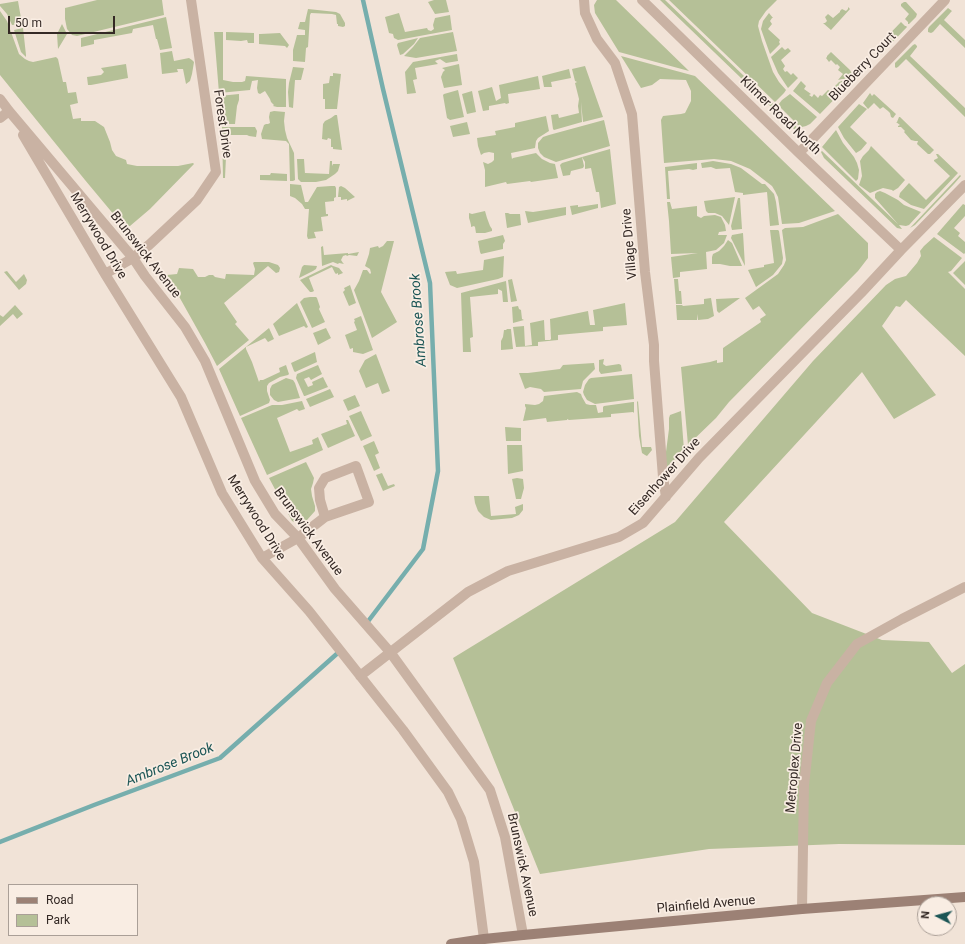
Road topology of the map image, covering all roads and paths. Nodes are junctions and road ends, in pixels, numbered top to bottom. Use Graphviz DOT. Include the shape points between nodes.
graph roads {
  1 [pos="191,0"];
  2 [pos="584,0"];
  3 [pos="642,0"];
  4 [pos="945,0"];
  5 [pos="0,99"];
  6 [pos="9,111"];
  7 [pos="0,118"];
  8 [pos="799,153"];
  9 [pos="965,185"];
  10 [pos="901,250"];
  11 [pos="133,258"];
  12 [pos="105,274"];
  13 [pos="666,497"];
  14 [pos="325,518"];
  15 [pos="298,538"];
  16 [pos="262,558"];
  17 [pos="965,587"];
  18 [pos="390,652"];
  19 [pos="360,676"];
  20 [pos="965,897"];
  21 [pos="802,909"];
  22 [pos="523,935"];
  23 [pos="484,939"];
  24 [pos="451,944"];
  1 -- 11 [label="street, Forest Drive" via="216,172 197,200"];
  2 -- 13 [label="street, Village Drive" via="586,13 598,39 615,63 632,114"];
  3 -- 8 [label="street, Kilmer Road North"];
  4 -- 8 [label="street, Blueberry Court"];
  5 -- 6 [label="street, Brunswick Avenue"];
  6 -- 7 [label="street"];
  6 -- 11 [label="street, Brunswick Avenue"];
  6 -- 12 [label="street, Merrywood Drive"];
  8 -- 10 [label="street, Kilmer Road North"];
  9 -- 10 [label="street"];
  10 -- 13 [label="street, Eisenhower Drive" via="699,458"];
  11 -- 12 [label="street, Forest Drive"];
  11 -- 15 [label="street, Brunswick Avenue" via="185,327 205,361 255,481 275,514"];
  12 -- 16 [label="street, Merrywood Drive" via="181,397 222,493"];
  13 -- 18 [label="street, Eisenhower Drive" via="643,523 619,537 508,571 468,592"];
  14 -- 14 [label="street" via="369,502 356,466 325,478 319,488"];
  14 -- 15 [label="street"];
  15 -- 16 [label="street"];
  15 -- 18 [label="street, Brunswick Avenue" via="335,589"];
  16 -- 19 [label="street, Merrywood Drive" via="309,611"];
  17 -- 21 [label="street, Metroplex Drive" via="857,644 827,683 811,721 804,785"];
  18 -- 19 [label="street, Eisenhower Drive"];
  18 -- 22 [label="street, Brunswick Avenue" via="490,790 505,837"];
  19 -- 23 [label="street, Merrywood Drive" via="448,792 461,819 474,862"];
  20 -- 21 [label="main road, Plainfield Avenue"];
  21 -- 22 [label="main road, Plainfield Avenue"];
  22 -- 23 [label="main road, Plainfield Avenue"];
  23 -- 24 [label="main road, Plainfield Avenue"];
}
